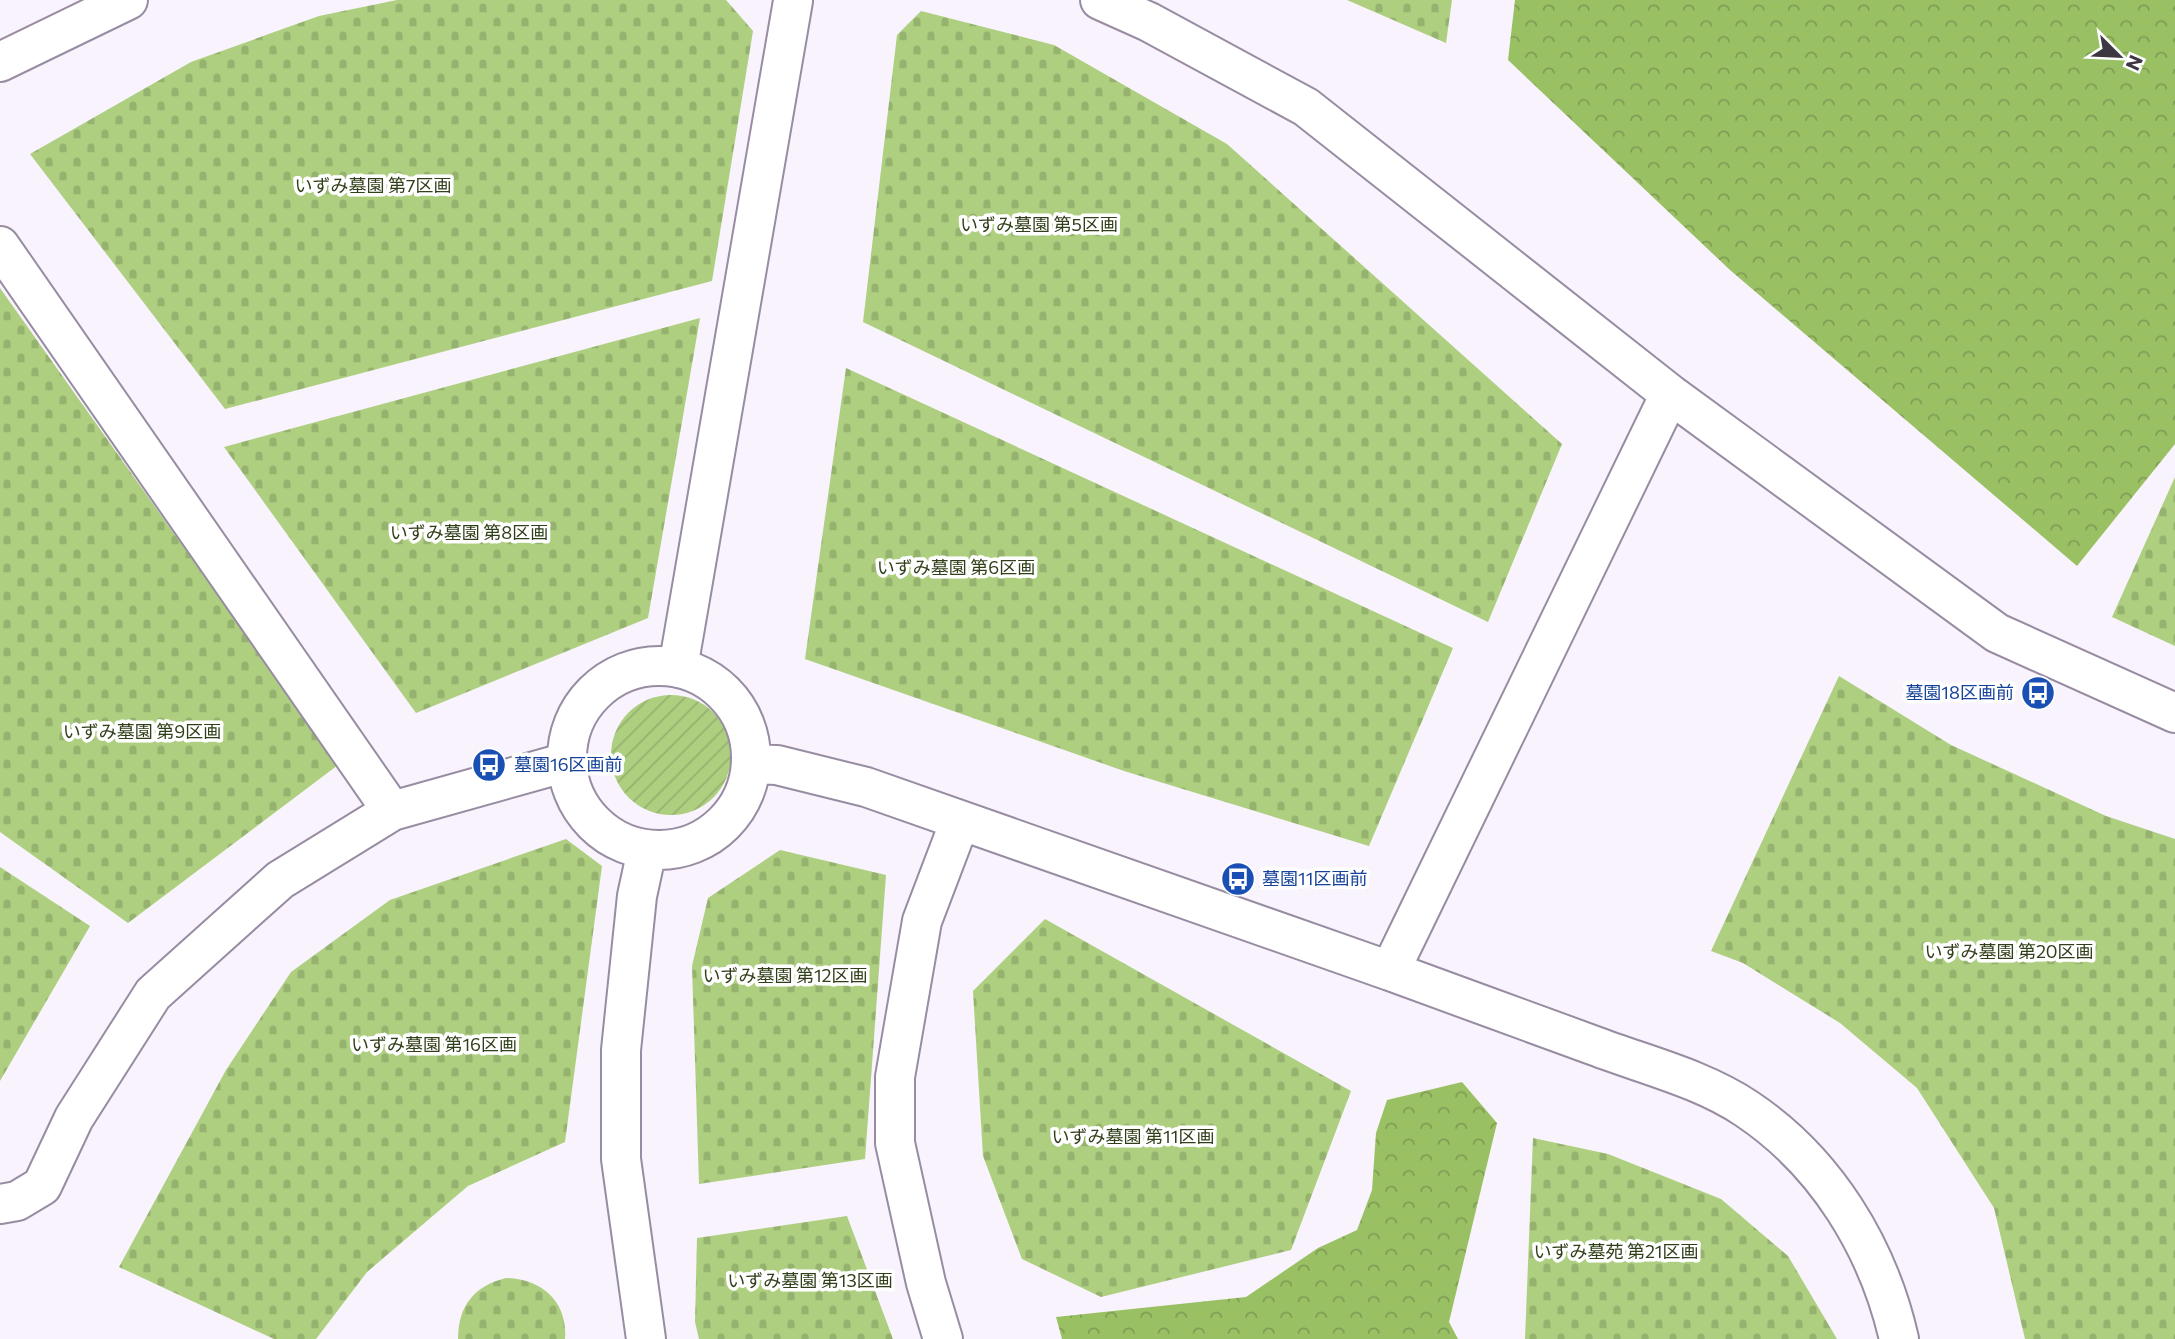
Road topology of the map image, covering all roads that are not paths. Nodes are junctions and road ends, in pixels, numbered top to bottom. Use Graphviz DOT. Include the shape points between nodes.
graph roads {
  1 [pos="128,0"];
  2 [pos="801,0"];
  3 [pos="1100,0"];
  4 [pos="0,62"];
  5 [pos="0,246"];
  6 [pos="1670,394"];
  7 [pos="678,668"];
  8 [pos="2175,713"];
  9 [pos="567,762"];
  10 [pos="751,764"];
  11 [pos="391,811"];
  12 [pos="960,821"];
  13 [pos="647,850"];
  14 [pos="1390,971"];
  15 [pos="0,1204"];
  16 [pos="646,1339"];
  17 [pos="943,1339"];
  18 [pos="1899,1339"];
  1 -- 4 [label="street"];
  2 -- 7 [label="street"];
  3 -- 6 [label="street" via="1306,107"];
  5 -- 11 [label="street"];
  6 -- 8 [label="street" via="1997,633"];
  6 -- 14 [label="street"];
  7 -- 9 [label="street" via="650,666 624,673 599,688 581,709 570,735"];
  7 -- 10 [label="street" via="702,677 732,703 749,738"];
  9 -- 11 [label="street"];
  9 -- 13 [label="street" via="572,789 585,814 604,833"];
  10 -- 12 [label="street" via="778,765 866,787"];
  10 -- 13 [label="street" via="741,798 720,827 679,849"];
  11 -- 15 [label="street" via="280,880 153,994 75,1118 42,1186 17,1201"];
  12 -- 14 [label="street"];
  12 -- 17 [label="street" via="922,921 895,1077 895,1143"];
  13 -- 16 [label="street" via="637,896 621,1050 621,1159"];
  14 -- 18 [label="street" via="1694,1083 1746,1108 1794,1146 1836,1193 1873,1262"];
}
